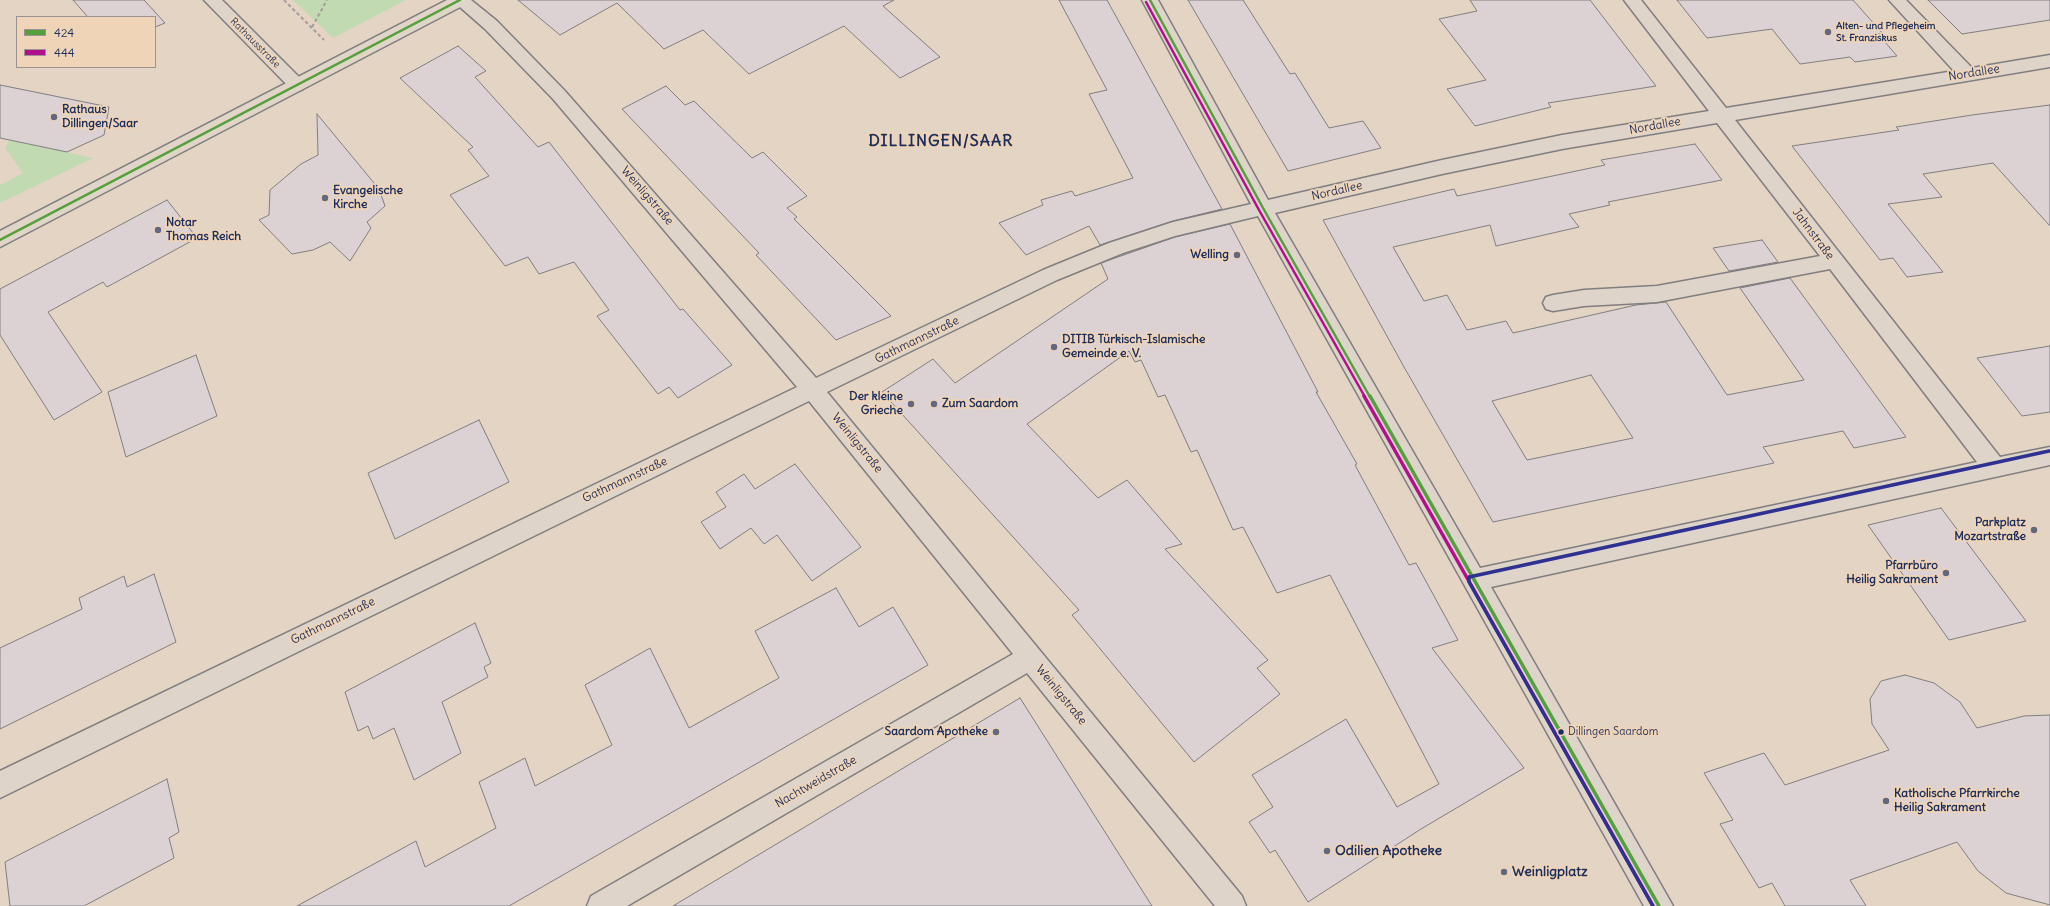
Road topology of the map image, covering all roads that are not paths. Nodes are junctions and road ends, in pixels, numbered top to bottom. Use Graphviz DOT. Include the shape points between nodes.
graph roads {
  1 [pos="212,0"];
  2 [pos="460,0"];
  3 [pos="1150,0"];
  4 [pos="1632,0"];
  5 [pos="1897,0"];
  6 [pos="2050,61"];
  7 [pos="1967,74"];
  8 [pos="297,85"];
  9 [pos="1722,115"];
  10 [pos="1263,208"];
  11 [pos="0,240"];
  12 [pos="1834,261"];
  13 [pos="1552,303"];
  14 [pos="814,390"];
  15 [pos="2050,456"];
  16 [pos="1995,468"];
  17 [pos="1473,580"];
  18 [pos="1031,657"];
  19 [pos="0,785"];
  20 [pos="601,906"];
  21 [pos="1232,906"];
  22 [pos="1659,906"];
  1 -- 8 [label="street, Rathausstraße"];
  2 -- 8 [label="main road"];
  2 -- 14 [label="street, Weinligstraße" via="490,25 559,95"];
  3 -- 10 [label="street"];
  4 -- 9 [label="street, Jahnstraße"];
  5 -- 7 [label="street"];
  6 -- 7 [label="street, Nordallee"];
  7 -- 9 [label="street, Nordallee"];
  8 -- 11 [label="main road"];
  9 -- 10 [label="street, Nordallee" via="1562,142"];
  9 -- 12 [label="street, Jahnstraße"];
  10 -- 14 [label="street, Gathmannstraße" via="1174,229 1116,248 1050,275"];
  10 -- 17 [label="street"];
  12 -- 13 [label="street" via="1656,294 1584,298"];
  12 -- 16 [label="street, Jahnstraße"];
  14 -- 18 [label="street, Weinligstraße"];
  14 -- 19 [label="street, Gathmannstraße" via="541,520"];
  15 -- 16 [label="street"];
  16 -- 17 [label="street"];
  17 -- 22 [label="street"];
  18 -- 20 [label="street, Nachtweidstraße"];
  18 -- 21 [label="street, Weinligstraße"];
}
